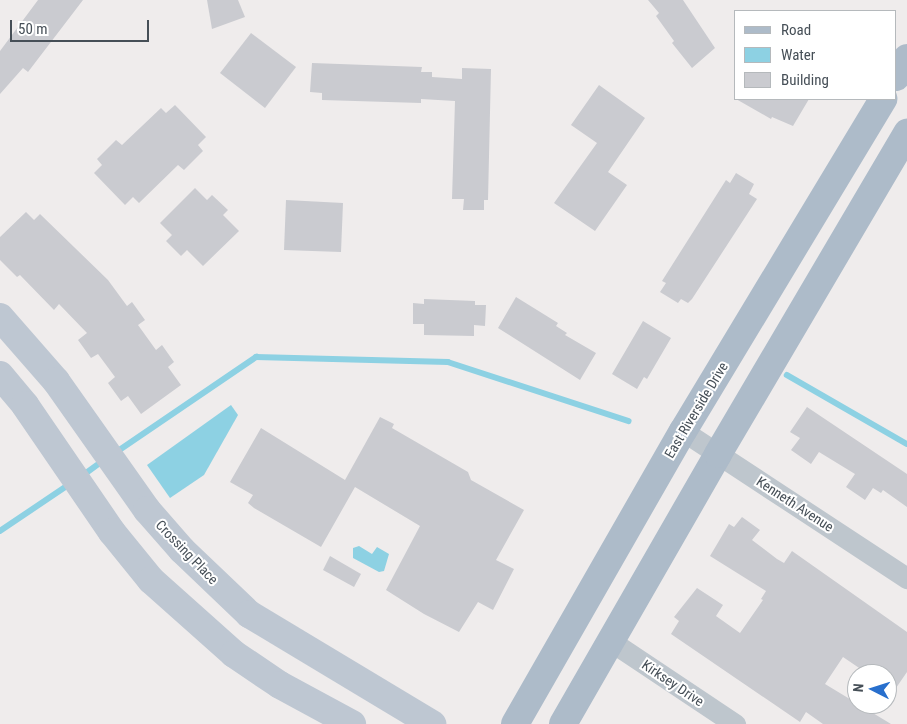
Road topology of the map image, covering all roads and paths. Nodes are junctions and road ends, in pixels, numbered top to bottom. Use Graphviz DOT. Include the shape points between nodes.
graph roads {
  1 [pos="907,58"];
  2 [pos="897,75"];
  3 [pos="882,100"];
  4 [pos="907,133"];
  5 [pos="0,318"];
  6 [pos="0,375"];
  7 [pos="683,431"];
  8 [pos="718,454"];
  9 [pos="907,578"];
  10 [pos="612,642"];
  11 [pos="352,724"];
  12 [pos="432,724"];
  13 [pos="515,724"];
  14 [pos="564,724"];
  15 [pos="735,724"];
  1 -- 2 [label="main road"];
  3 -- 7 [label="main road, East Riverside Drive"];
  4 -- 8 [label="main road"];
  5 -- 12 [label="street, Crossing Place" via="56,381 121,474 182,550 249,614"];
  6 -- 11 [label="street" via="151,580 224,647 280,685"];
  7 -- 8 [label="street, Kenneth Avenue"];
  7 -- 13 [label="main road, East Riverside Drive"];
  8 -- 9 [label="street, Kenneth Avenue"];
  8 -- 10 [label="main road"];
  10 -- 14 [label="main road"];
  10 -- 15 [label="street, Kirksey Drive"];
}
